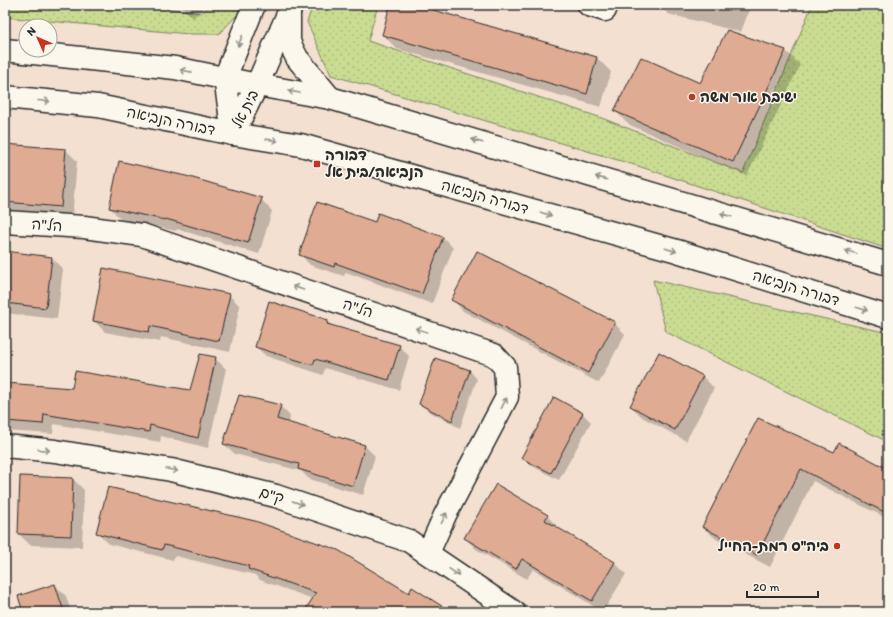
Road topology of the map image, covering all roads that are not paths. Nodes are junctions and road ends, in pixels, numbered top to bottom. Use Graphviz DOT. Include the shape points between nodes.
graph roads {
  1 [pos="254,5"];
  2 [pos="291,8"];
  3 [pos="5,50"];
  4 [pos="225,78"];
  5 [pos="257,86"];
  6 [pos="5,97"];
  7 [pos="330,98"];
  8 [pos="233,134"];
  9 [pos="5,222"];
  10 [pos="888,264"];
  11 [pos="888,317"];
  12 [pos="5,446"];
  13 [pos="428,553"];
  14 [pos="514,612"];
  1 -- 4 [label="street, בית אל, one-way"];
  2 -- 5 [label="street, בית אל"];
  2 -- 7 [label="street" via="289,42 297,58"];
  4 -- 3 [label="street, one-way" via="175,68"];
  4 -- 5 [label="street"];
  4 -- 8 [label="street, בית אל"];
  7 -- 5 [label="street, one-way"];
  5 -- 8 [label="street, בית אל"];
  6 -- 8 [label="street, דבורה הנביאה, one-way" via="98,106"];
  10 -- 7 [label="street, one-way"];
  8 -- 11 [label="street, דבורה הנביאה, one-way" via="301,145 677,251"];
  13 -- 9 [label="street, הל\"ה, one-way" via="507,397 505,368 494,355 142,235 84,227"];
  12 -- 13 [label="street, ק\"ם, one-way" via="55,451 171,470 276,496 409,541"];
  13 -- 14 [label="street, ק\"ם, one-way"];
}
